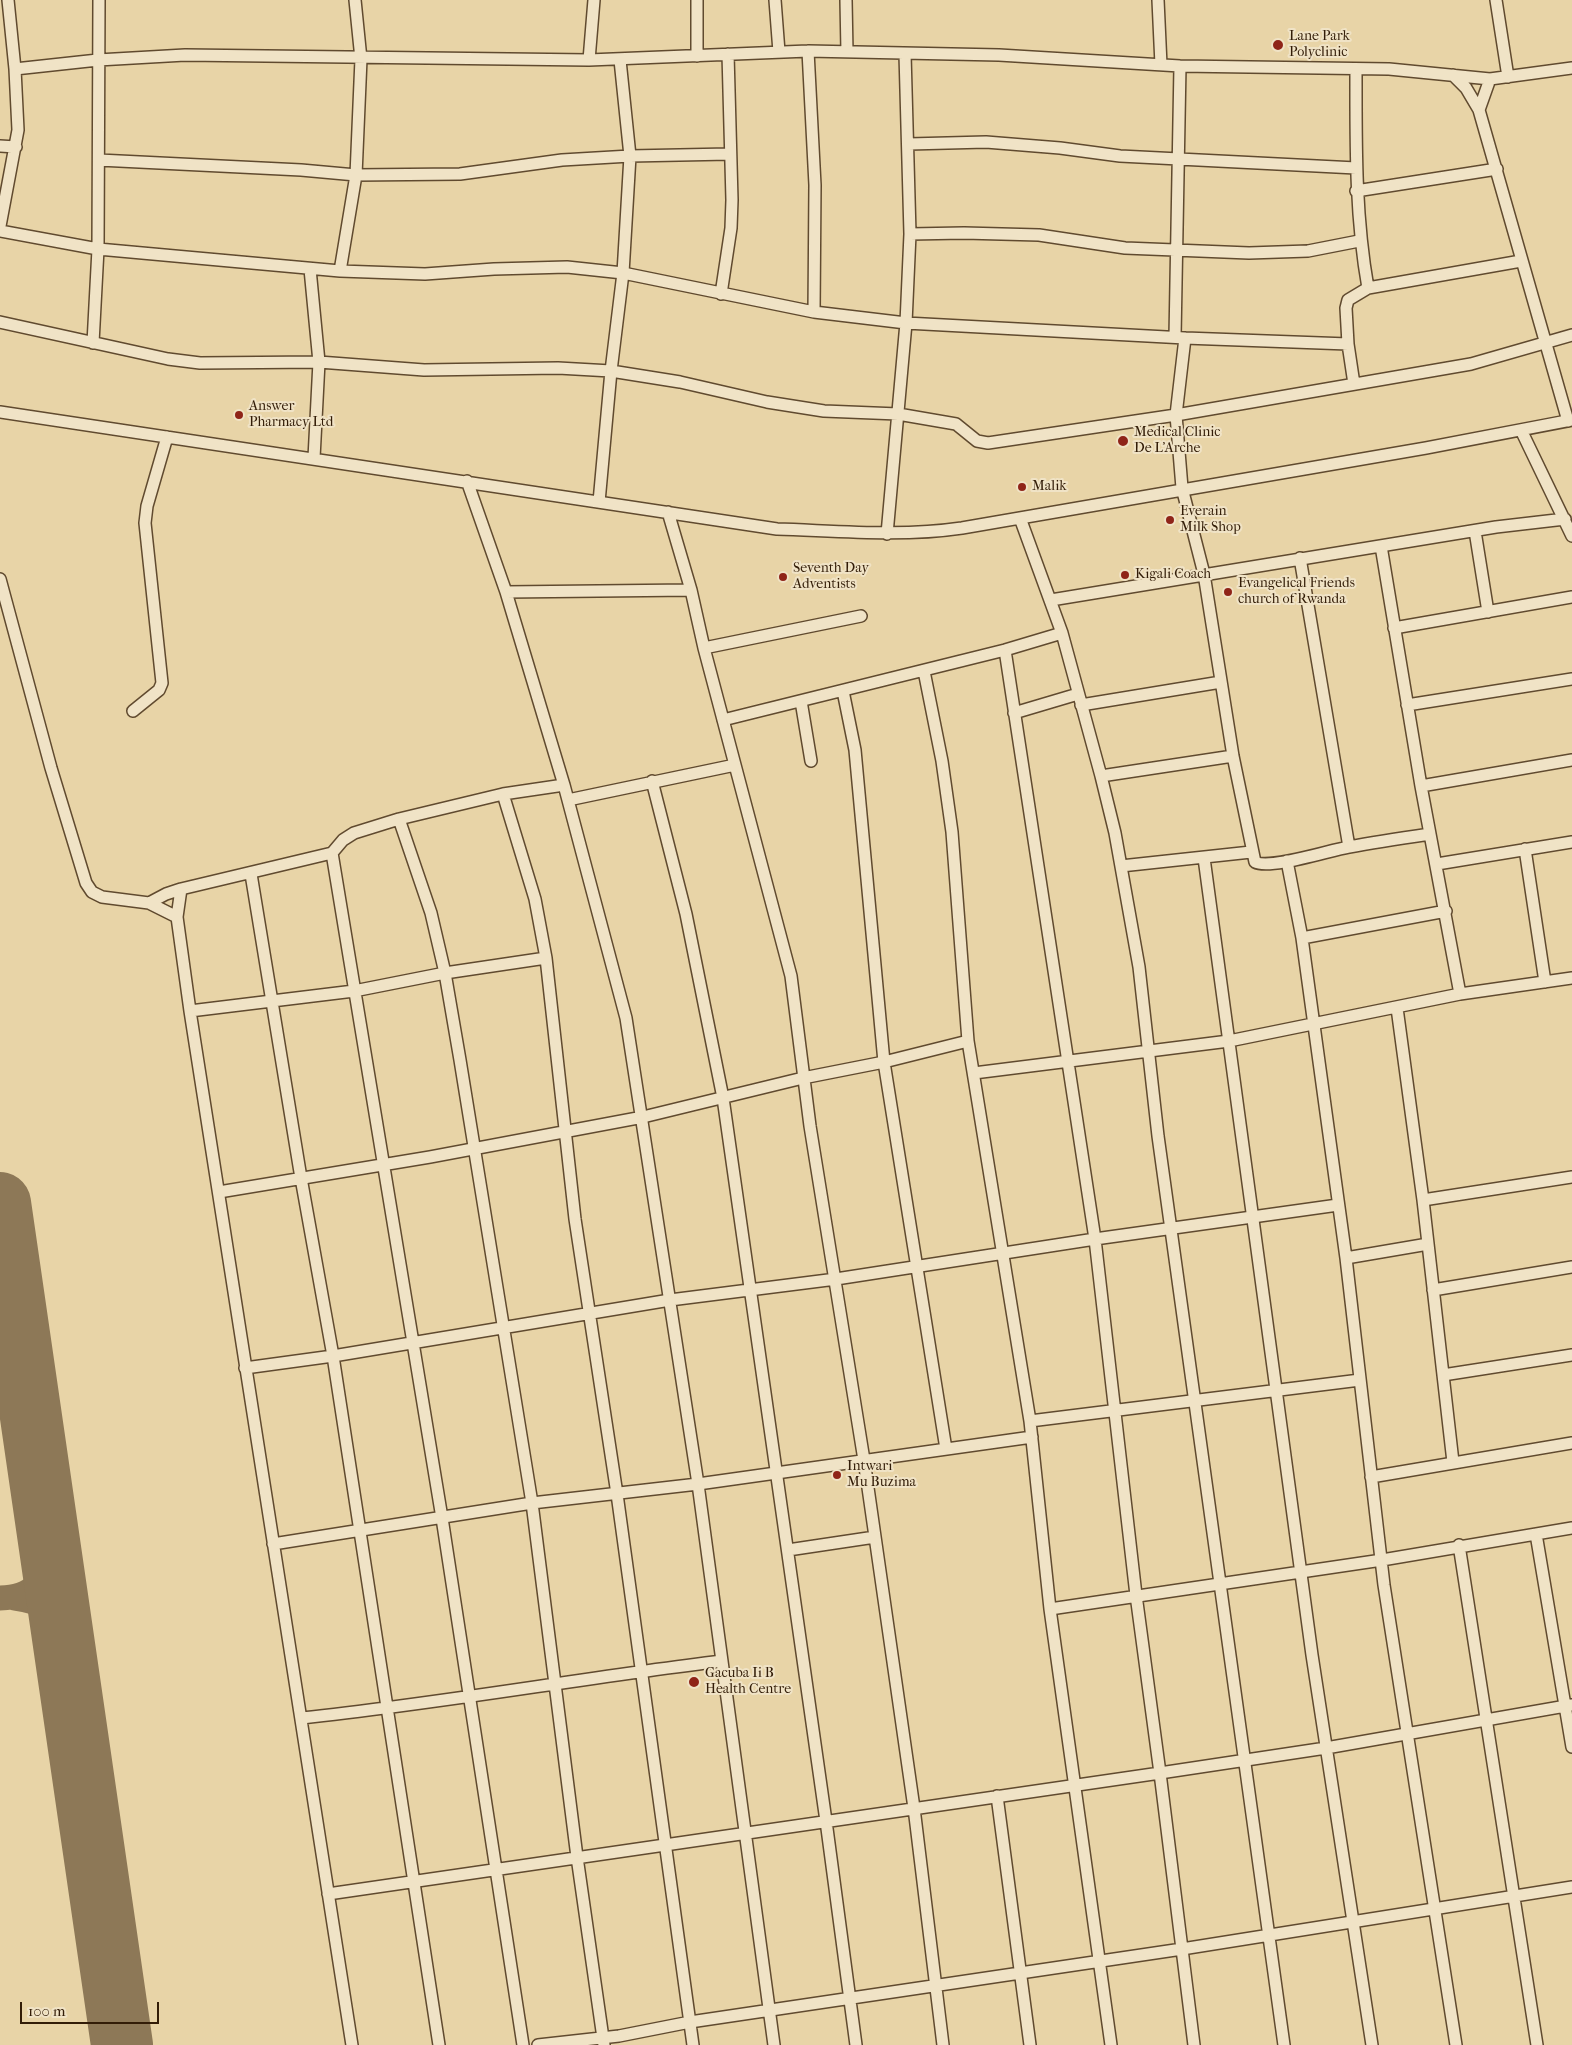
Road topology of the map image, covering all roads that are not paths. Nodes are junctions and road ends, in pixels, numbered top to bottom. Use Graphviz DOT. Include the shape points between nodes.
graph roads {
  1 [pos="8,0"];
  2 [pos="99,0"];
  3 [pos="355,0"];
  4 [pos="594,0"];
  5 [pos="697,0"];
  6 [pos="775,0"];
  7 [pos="846,0"];
  8 [pos="1158,0"];
  9 [pos="1496,0"];
  10 [pos="12,36"];
  11 [pos="0,38"];
  12 [pos="808,51"];
  13 [pos="779,52"];
  14 [pos="847,52"];
  15 [pos="728,54"];
  16 [pos="905,54"];
  17 [pos="697,56"];
  18 [pos="362,59"];
  19 [pos="98,60"];
  20 [pos="589,60"];
  21 [pos="620,60"];
  22 [pos="1161,65"];
  23 [pos="1180,66"];
  24 [pos="1572,68"];
  25 [pos="15,69"];
  26 [pos="1356,69"];
  27 [pos="1453,75"];
  28 [pos="1508,77"];
  29 [pos="1490,78"];
  30 [pos="1478,110"];
  31 [pos="909,144"];
  32 [pos="0,146"];
  33 [pos="16,148"];
  34 [pos="729,154"];
  35 [pos="630,156"];
  36 [pos="99,160"];
  37 [pos="1179,160"];
  38 [pos="1356,168"];
  39 [pos="1496,169"];
  40 [pos="356,175"];
  41 [pos="1356,191"];
  42 [pos="0,226"];
  43 [pos="0,232"];
  44 [pos="910,234"];
  45 [pos="1359,241"];
  46 [pos="98,250"];
  47 [pos="1178,250"];
  48 [pos="1521,261"];
  49 [pos="310,269"];
  50 [pos="340,271"];
  51 [pos="623,273"];
  52 [pos="1368,288"];
  53 [pos="721,294"];
  54 [pos="814,312"];
  55 [pos="0,322"];
  56 [pos="906,323"];
  57 [pos="1572,335"];
  58 [pos="1180,338"];
  59 [pos="93,343"];
  60 [pos="1547,343"];
  61 [pos="1348,344"];
  62 [pos="319,362"];
  63 [pos="611,372"];
  64 [pos="1354,384"];
  65 [pos="0,412"];
  66 [pos="898,414"];
  67 [pos="1176,415"];
  68 [pos="1570,420"];
  69 [pos="1521,430"];
  70 [pos="167,437"];
  71 [pos="314,458"];
  72 [pos="467,481"];
  73 [pos="1182,488"];
  74 [pos="599,502"];
  75 [pos="668,512"];
  76 [pos="1020,518"];
  77 [pos="1566,519"];
  78 [pos="1475,531"];
  79 [pos="887,534"];
  80 [pos="1572,536"];
  81 [pos="1381,546"];
  82 [pos="1300,558"];
  83 [pos="1204,574"];
  84 [pos="0,578"];
  85 [pos="691,590"];
  86 [pos="506,592"];
  87 [pos="1572,597"];
  88 [pos="1051,600"];
  89 [pos="1488,612"];
  90 [pos="861,616"];
  91 [pos="1394,628"];
  92 [pos="1062,633"];
  93 [pos="704,648"];
  94 [pos="1005,650"];
  95 [pos="924,671"];
  96 [pos="1572,679"];
  97 [pos="1221,682"];
  98 [pos="843,691"];
  99 [pos="1080,700"];
  100 [pos="801,701"];
  101 [pos="1407,705"];
  102 [pos="133,711"];
  103 [pos="1014,713"];
  104 [pos="723,720"];
  105 [pos="1234,756"];
  106 [pos="1572,760"];
  107 [pos="811,761"];
  108 [pos="735,765"];
  109 [pos="1101,776"];
  110 [pos="652,781"];
  111 [pos="564,785"];
  112 [pos="1421,786"];
  113 [pos="503,794"];
  114 [pos="568,800"];
  115 [pos="399,819"];
  116 [pos="1430,834"];
  117 [pos="1572,842"];
  118 [pos="1348,847"];
  119 [pos="1525,849"];
  120 [pos="1252,852"];
  121 [pos="332,854"];
  122 [pos="1204,858"];
  123 [pos="1286,861"];
  124 [pos="1437,864"];
  125 [pos="1121,866"];
  126 [pos="251,874"];
  127 [pos="181,889"];
  128 [pos="149,903"];
  129 [pos="1446,911"];
  130 [pos="177,917"];
  131 [pos="1302,938"];
  132 [pos="546,958"];
  133 [pos="445,973"];
  134 [pos="1572,978"];
  135 [pos="1545,982"];
  136 [pos="354,990"];
  137 [pos="1460,994"];
  138 [pos="272,1001"];
  139 [pos="1398,1008"];
  140 [pos="190,1012"];
  141 [pos="1314,1025"];
  142 [pos="968,1041"];
  143 [pos="1229,1041"];
  144 [pos="1148,1050"];
  145 [pos="1068,1061"];
  146 [pos="884,1062"];
  147 [pos="974,1073"];
  148 [pos="803,1078"];
  149 [pos="723,1098"];
  150 [pos="643,1117"];
  151 [pos="566,1132"];
  152 [pos="473,1148"];
  153 [pos="384,1165"];
  154 [pos="1572,1177"];
  155 [pos="301,1178"];
  156 [pos="219,1192"];
  157 [pos="1423,1200"];
  158 [pos="1338,1205"];
  159 [pos="1253,1217"];
  160 [pos="1172,1228"];
  161 [pos="1095,1238"];
  162 [pos="1428,1244"];
  163 [pos="1002,1253"];
  164 [pos="1346,1258"];
  165 [pos="916,1266"];
  166 [pos="1572,1267"];
  167 [pos="836,1279"];
  168 [pos="751,1290"];
  169 [pos="1434,1290"];
  170 [pos="670,1300"];
  171 [pos="588,1313"];
  172 [pos="505,1328"];
  173 [pos="412,1341"];
  174 [pos="1572,1355"];
  175 [pos="332,1356"];
  176 [pos="245,1368"];
  177 [pos="1443,1375"];
  178 [pos="1360,1380"];
  179 [pos="1278,1391"];
  180 [pos="1196,1400"];
  181 [pos="1113,1410"];
  182 [pos="1030,1422"];
  183 [pos="1032,1437"];
  184 [pos="1572,1443"];
  185 [pos="946,1449"];
  186 [pos="864,1460"];
  187 [pos="1453,1462"];
  188 [pos="776,1472"];
  189 [pos="1371,1477"];
  190 [pos="698,1484"];
  191 [pos="617,1494"];
  192 [pos="532,1503"];
  193 [pos="442,1518"];
  194 [pos="1572,1528"];
  195 [pos="359,1530"];
  196 [pos="1536,1534"];
  197 [pos="875,1536"];
  198 [pos="273,1544"];
  199 [pos="1459,1546"];
  200 [pos="788,1550"];
  201 [pos="1382,1560"];
  202 [pos="1301,1571"];
  203 [pos="1221,1582"];
  204 [pos="1136,1595"];
  205 [pos="1050,1608"];
  206 [pos="722,1661"];
  207 [pos="640,1671"];
  208 [pos="555,1682"];
  209 [pos="470,1698"];
  210 [pos="1569,1706"];
  211 [pos="388,1709"];
  212 [pos="302,1718"];
  213 [pos="1487,1719"];
  214 [pos="1407,1734"];
  215 [pos="1572,1747"];
  216 [pos="1326,1748"];
  217 [pos="1245,1759"];
  218 [pos="1160,1773"];
  219 [pos="1074,1785"];
  220 [pos="997,1796"];
  221 [pos="914,1808"];
  222 [pos="826,1821"];
  223 [pos="746,1834"];
  224 [pos="666,1844"];
  225 [pos="577,1857"];
  226 [pos="496,1869"];
  227 [pos="414,1882"];
  228 [pos="1572,1887"];
  229 [pos="328,1894"];
  230 [pos="1515,1896"];
  231 [pos="1433,1908"];
  232 [pos="1354,1921"];
  233 [pos="1270,1935"];
  234 [pos="1182,1949"];
  235 [pos="1099,1961"];
  236 [pos="1020,1973"];
  237 [pos="936,1985"];
  238 [pos="849,1998"];
  239 [pos="770,2012"];
  240 [pos="690,2022"];
  241 [pos="604,2041"];
  242 [pos="352,2045"];
  243 [pos="439,2045"];
  244 [pos="523,2045"];
  245 [pos="538,2045"];
  246 [pos="694,2045"];
  247 [pos="774,2045"];
  248 [pos="856,2045"];
  249 [pos="943,2045"];
  250 [pos="1030,2045"];
  251 [pos="1111,2045"];
  252 [pos="1194,2045"];
  253 [pos="1284,2045"];
  254 [pos="1372,2045"];
  255 [pos="1456,2045"];
  256 [pos="1538,2045"];
  1 -- 10 [label="street"];
  2 -- 19 [label="street"];
  3 -- 18 [label="street"];
  4 -- 20 [label="street"];
  5 -- 17 [label="street"];
  6 -- 13 [label="street"];
  7 -- 14 [label="street"];
  8 -- 22 [label="street"];
  9 -- 28 [label="street"];
  10 -- 11 [label="street"];
  10 -- 25 [label="street"];
  12 -- 13 [label="street"];
  12 -- 14 [label="street"];
  12 -- 54 [label="street" via="815,176"];
  13 -- 15 [label="street"];
  14 -- 16 [label="street"];
  15 -- 17 [label="street"];
  15 -- 34 [label="street"];
  16 -- 22 [label="street" via="999,55"];
  16 -- 31 [label="street"];
  17 -- 21 [label="street"];
  18 -- 19 [label="street" via="184,55"];
  18 -- 20 [label="street"];
  18 -- 40 [label="street"];
  19 -- 25 [label="street"];
  19 -- 36 [label="street"];
  20 -- 21 [label="street"];
  21 -- 35 [label="street"];
  22 -- 23 [label="street"];
  23 -- 26 [label="street"];
  23 -- 37 [label="street"];
  24 -- 28 [label="street"];
  25 -- 33 [label="street"];
  26 -- 27 [label="street"];
  26 -- 38 [label="street"];
  27 -- 29 [label="street"];
  27 -- 30 [label="street" via="1466,88"];
  28 -- 29 [label="street"];
  29 -- 30 [label="street"];
  30 -- 39 [label="street"];
  31 -- 37 [label="street" via="986,142"];
  31 -- 44 [label="street"];
  32 -- 33 [label="street"];
  33 -- 42 [label="street"];
  34 -- 35 [label="street"];
  34 -- 53 [label="street" via="731,228"];
  35 -- 40 [label="street" via="562,160 460,174"];
  35 -- 51 [label="street"];
  36 -- 40 [label="street"];
  36 -- 46 [label="street"];
  37 -- 38 [label="street"];
  37 -- 47 [label="street"];
  38 -- 41 [label="street"];
  39 -- 41 [label="street"];
  39 -- 48 [label="street"];
  40 -- 50 [label="street"];
  41 -- 45 [label="street"];
  43 -- 46 [label="street"];
  44 -- 47 [label="street" via="1040,235 1125,248"];
  44 -- 56 [label="street"];
  45 -- 47 [label="street" via="1308,251"];
  45 -- 52 [label="street"];
  46 -- 49 [label="street"];
  46 -- 59 [label="street"];
  47 -- 58 [label="street"];
  48 -- 52 [label="street"];
  48 -- 60 [label="street"];
  49 -- 50 [label="street"];
  49 -- 62 [label="street"];
  50 -- 51 [label="street" via="425,274 494,268 567,267"];
  51 -- 53 [label="street"];
  51 -- 63 [label="street"];
  52 -- 61 [label="street" via="1348,300"];
  53 -- 54 [label="street"];
  54 -- 56 [label="street"];
  55 -- 59 [label="street"];
  56 -- 58 [label="street"];
  56 -- 66 [label="street"];
  57 -- 60 [label="street"];
  58 -- 61 [label="street"];
  58 -- 67 [label="street"];
  59 -- 62 [label="street" via="200,363"];
  60 -- 64 [label="street" via="1471,364"];
  60 -- 68 [label="street"];
  61 -- 64 [label="street"];
  62 -- 63 [label="street" via="424,370 558,368"];
  62 -- 71 [label="street"];
  63 -- 66 [label="street" via="680,382 824,411"];
  63 -- 74 [label="street"];
  64 -- 67 [label="street"];
  65 -- 70 [label="street"];
  66 -- 67 [label="street" via="956,424 977,441 988,443"];
  66 -- 79 [label="street"];
  67 -- 73 [label="street"];
  68 -- 69 [label="street"];
  69 -- 73 [label="street"];
  69 -- 77 [label="street"];
  70 -- 71 [label="street"];
  70 -- 102 [label="street" via="145,524 162,683 159,690"];
  71 -- 72 [label="street"];
  72 -- 74 [label="street"];
  72 -- 86 [label="street"];
  73 -- 76 [label="street"];
  73 -- 83 [label="street"];
  74 -- 75 [label="street"];
  75 -- 79 [label="street" via="777,529"];
  75 -- 85 [label="street"];
  76 -- 79 [label="street" via="925,533"];
  76 -- 88 [label="street"];
  77 -- 78 [label="street"];
  77 -- 80 [label="street"];
  78 -- 81 [label="street"];
  78 -- 89 [label="street"];
  81 -- 82 [label="street"];
  81 -- 91 [label="street"];
  82 -- 83 [label="street"];
  82 -- 118 [label="street"];
  83 -- 88 [label="street"];
  83 -- 97 [label="street"];
  84 -- 128 [label="street" via="86,883 92,892 102,896"];
  85 -- 86 [label="street"];
  85 -- 93 [label="street"];
  86 -- 111 [label="street"];
  87 -- 89 [label="street"];
  88 -- 92 [label="street"];
  89 -- 91 [label="street"];
  90 -- 93 [label="street"];
  91 -- 101 [label="street"];
  92 -- 94 [label="street"];
  92 -- 99 [label="street"];
  93 -- 104 [label="street"];
  94 -- 95 [label="street"];
  94 -- 103 [label="street"];
  95 -- 98 [label="street"];
  95 -- 142 [label="street" via="952,832"];
  96 -- 101 [label="street"];
  97 -- 99 [label="street"];
  97 -- 105 [label="street"];
  98 -- 100 [label="street"];
  98 -- 146 [label="street" via="854,750"];
  99 -- 103 [label="street"];
  99 -- 109 [label="street"];
  100 -- 104 [label="street"];
  100 -- 107 [label="street"];
  101 -- 112 [label="street"];
  103 -- 145 [label="street"];
  104 -- 108 [label="street"];
  105 -- 109 [label="street"];
  105 -- 120 [label="street"];
  106 -- 112 [label="street"];
  108 -- 110 [label="street"];
  108 -- 148 [label="street" via="788,961"];
  109 -- 125 [label="street"];
  110 -- 114 [label="street"];
  110 -- 149 [label="street" via="686,914"];
  111 -- 113 [label="street"];
  111 -- 114 [label="street"];
  112 -- 116 [label="street"];
  113 -- 115 [label="street"];
  113 -- 132 [label="street" via="534,899"];
  114 -- 150 [label="street" via="626,1018"];
  115 -- 121 [label="street" via="354,833 343,840"];
  115 -- 133 [label="street" via="431,913"];
  116 -- 118 [label="street"];
  116 -- 124 [label="street"];
  117 -- 119 [label="street"];
  118 -- 123 [label="street"];
  119 -- 124 [label="street"];
  119 -- 135 [label="street"];
  120 -- 122 [label="street"];
  120 -- 123 [label="street" via="1255,862 1260,865"];
  121 -- 126 [label="street"];
  121 -- 136 [label="street"];
  122 -- 125 [label="street"];
  122 -- 143 [label="street"];
  123 -- 131 [label="street"];
  124 -- 129 [label="street"];
  125 -- 144 [label="street" via="1139,967"];
  126 -- 127 [label="street"];
  126 -- 138 [label="street"];
  127 -- 128 [label="street"];
  127 -- 130 [label="street"];
  128 -- 130 [label="street"];
  129 -- 131 [label="street"];
  129 -- 137 [label="street"];
  130 -- 140 [label="street"];
  131 -- 141 [label="street"];
  132 -- 133 [label="street"];
  132 -- 151 [label="street"];
  133 -- 136 [label="street"];
  133 -- 152 [label="street"];
  134 -- 135 [label="street"];
  135 -- 137 [label="street"];
  136 -- 138 [label="street"];
  136 -- 153 [label="street"];
  137 -- 139 [label="street"];
  138 -- 140 [label="street"];
  138 -- 155 [label="street"];
  139 -- 141 [label="street"];
  139 -- 157 [label="street"];
  140 -- 156 [label="street"];
  141 -- 143 [label="street"];
  141 -- 158 [label="street"];
  142 -- 146 [label="street"];
  142 -- 147 [label="street"];
  143 -- 144 [label="street"];
  143 -- 159 [label="street"];
  144 -- 145 [label="street"];
  144 -- 160 [label="street"];
  145 -- 147 [label="street"];
  145 -- 161 [label="street"];
  146 -- 148 [label="street"];
  146 -- 165 [label="street"];
  147 -- 163 [label="street"];
  148 -- 149 [label="street"];
  148 -- 167 [label="street"];
  149 -- 150 [label="street"];
  149 -- 168 [label="street"];
  150 -- 151 [label="street"];
  150 -- 170 [label="street"];
  151 -- 152 [label="street"];
  151 -- 171 [label="street"];
  152 -- 153 [label="street"];
  152 -- 172 [label="street"];
  153 -- 155 [label="street"];
  153 -- 173 [label="street"];
  154 -- 157 [label="street"];
  155 -- 156 [label="street"];
  155 -- 175 [label="street"];
  156 -- 176 [label="street"];
  157 -- 162 [label="street"];
  158 -- 159 [label="street"];
  158 -- 164 [label="street"];
  159 -- 160 [label="street"];
  159 -- 179 [label="street"];
  160 -- 161 [label="street"];
  160 -- 180 [label="street"];
  161 -- 163 [label="street"];
  161 -- 181 [label="street"];
  162 -- 164 [label="street"];
  162 -- 169 [label="street"];
  163 -- 165 [label="street"];
  163 -- 182 [label="street"];
  164 -- 178 [label="street"];
  165 -- 167 [label="street"];
  165 -- 185 [label="street"];
  166 -- 169 [label="street"];
  167 -- 168 [label="street"];
  167 -- 186 [label="street"];
  168 -- 170 [label="street"];
  168 -- 188 [label="street"];
  169 -- 177 [label="street"];
  170 -- 171 [label="street"];
  170 -- 190 [label="street"];
  171 -- 172 [label="street"];
  171 -- 191 [label="street"];
  172 -- 173 [label="street"];
  172 -- 192 [label="street"];
  173 -- 175 [label="street"];
  173 -- 193 [label="street"];
  174 -- 177 [label="street"];
  175 -- 176 [label="street"];
  175 -- 195 [label="street"];
  176 -- 198 [label="street"];
  177 -- 187 [label="street"];
  178 -- 179 [label="street"];
  178 -- 189 [label="street"];
  179 -- 180 [label="street"];
  179 -- 202 [label="street"];
  180 -- 181 [label="street"];
  180 -- 203 [label="street"];
  181 -- 182 [label="street"];
  181 -- 204 [label="street"];
  182 -- 183 [label="street"];
  183 -- 185 [label="street"];
  183 -- 205 [label="street"];
  184 -- 187 [label="street"];
  185 -- 186 [label="street"];
  186 -- 188 [label="street"];
  186 -- 197 [label="street"];
  187 -- 189 [label="street"];
  188 -- 190 [label="street"];
  188 -- 200 [label="street"];
  189 -- 201 [label="street"];
  190 -- 191 [label="street"];
  190 -- 206 [label="street"];
  191 -- 192 [label="street"];
  191 -- 207 [label="street"];
  192 -- 193 [label="street"];
  192 -- 208 [label="street"];
  193 -- 195 [label="street"];
  193 -- 209 [label="street"];
  194 -- 196 [label="street"];
  195 -- 198 [label="street"];
  195 -- 211 [label="street"];
  196 -- 199 [label="street"];
  196 -- 210 [label="street"];
  197 -- 200 [label="street"];
  197 -- 221 [label="street"];
  198 -- 212 [label="street"];
  199 -- 201 [label="street"];
  199 -- 213 [label="street"];
  200 -- 222 [label="street"];
  201 -- 202 [label="street"];
  201 -- 214 [label="street"];
  202 -- 203 [label="street"];
  202 -- 216 [label="street"];
  203 -- 204 [label="street"];
  203 -- 217 [label="street"];
  204 -- 205 [label="street"];
  204 -- 218 [label="street"];
  205 -- 219 [label="street"];
  206 -- 207 [label="street"];
  206 -- 223 [label="street"];
  207 -- 208 [label="street"];
  207 -- 224 [label="street"];
  208 -- 209 [label="street"];
  208 -- 225 [label="street"];
  209 -- 211 [label="street"];
  209 -- 226 [label="street"];
  210 -- 213 [label="street"];
  210 -- 215 [label="street"];
  211 -- 212 [label="street"];
  211 -- 227 [label="street"];
  212 -- 229 [label="street"];
  213 -- 214 [label="street"];
  213 -- 230 [label="street"];
  214 -- 216 [label="street"];
  214 -- 231 [label="street"];
  216 -- 217 [label="street"];
  216 -- 232 [label="street"];
  217 -- 218 [label="street"];
  217 -- 233 [label="street"];
  218 -- 219 [label="street"];
  218 -- 234 [label="street"];
  219 -- 220 [label="street"];
  219 -- 235 [label="street"];
  220 -- 221 [label="street"];
  220 -- 236 [label="street"];
  221 -- 222 [label="street"];
  221 -- 237 [label="street"];
  222 -- 223 [label="street"];
  222 -- 238 [label="street"];
  223 -- 224 [label="street"];
  223 -- 239 [label="street"];
  224 -- 225 [label="street"];
  224 -- 240 [label="street"];
  225 -- 226 [label="street"];
  225 -- 241 [label="street"];
  226 -- 227 [label="street"];
  226 -- 244 [label="street"];
  227 -- 229 [label="street"];
  227 -- 243 [label="street"];
  228 -- 230 [label="street"];
  229 -- 242 [label="street"];
  230 -- 231 [label="street"];
  230 -- 256 [label="street"];
  231 -- 232 [label="street"];
  231 -- 255 [label="street"];
  232 -- 233 [label="street"];
  232 -- 254 [label="street"];
  233 -- 234 [label="street"];
  233 -- 253 [label="street"];
  234 -- 235 [label="street"];
  234 -- 252 [label="street"];
  235 -- 236 [label="street"];
  235 -- 251 [label="street"];
  236 -- 237 [label="street"];
  236 -- 250 [label="street"];
  237 -- 238 [label="street"];
  237 -- 249 [label="street"];
  238 -- 239 [label="street"];
  238 -- 248 [label="street"];
  239 -- 240 [label="street"];
  239 -- 247 [label="street"];
  240 -- 241 [label="street"];
  240 -- 246 [label="street"];
  241 -- 245 [label="street"];
}
